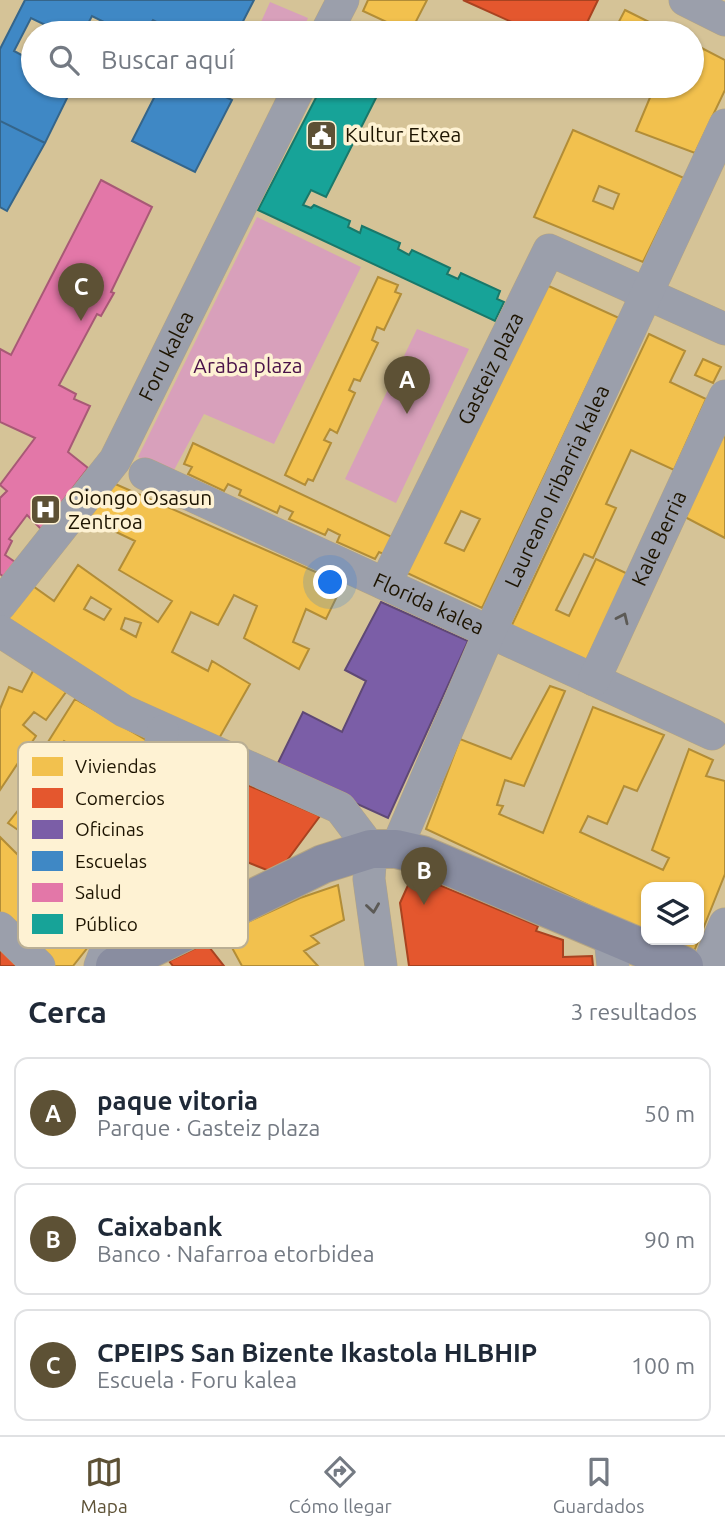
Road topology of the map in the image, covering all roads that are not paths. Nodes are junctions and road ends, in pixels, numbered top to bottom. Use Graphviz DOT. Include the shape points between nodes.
graph roads {
  1 [pos="343,0"];
  2 [pos="685,0"];
  3 [pos="725,20"];
  4 [pos="332,21"];
  5 [pos="294,98"];
  6 [pos="725,125"];
  7 [pos="647,295"];
  8 [pos="725,329"];
  9 [pos="725,396"];
  10 [pos="145,474"];
  11 [pos="385,584"];
  12 [pos="0,605"];
  13 [pos="490,631"];
  14 [pos="0,632"];
  15 [pos="594,680"];
  16 [pos="163,730"];
  17 [pos="712,734"];
  18 [pos="161,742"];
  19 [pos="190,742"];
  20 [pos="248,767"];
  21 [pos="384,849"];
  22 [pos="248,901"];
  23 [pos="725,924"];
  24 [pos="0,928"];
  25 [pos="18,946"];
  26 [pos="20,948"];
  27 [pos="107,948"];
  28 [pos="152,948"];
  29 [pos="612,951"];
  30 [pos="38,966"];
  31 [pos="100,966"];
  32 [pos="115,966"];
  33 [pos="381,966"];
  34 [pos="684,966"];
  35 [pos="708,966"];
  1 -- 4 [label="street"];
  2 -- 3 [label="street"];
  5 -- 12 [label="street, Foru kalea" via="115,460"];
  6 -- 7 [label="street, Laureano Iribarria kalea"];
  7 -- 8 [label="street"];
  7 -- 11 [label="street, Gasteiz plaza" via="549,250"];
  7 -- 13 [label="street, Laureano Iribarria kalea"];
  15 -- 9 [label="street, Kale Berria, one-way"];
  10 -- 11 [label="street, Florida kalea"];
  11 -- 13 [label="street, Florida kalea"];
  13 -- 15 [label="street, Florida kalea"];
  13 -- 21 [label="street, Laureano Iribarria kalea"];
  14 -- 16 [label="street" via="124,711"];
  15 -- 17 [label="street, Florida kalea"];
  16 -- 18 [label="street"];
  16 -- 19 [label="street"];
  20 -- 21 [label="street" via="340,808"];
  21 -- 22 [label="main road" via="323,864"];
  21 -- 29 [label="main road" via="422,855"];
  21 -- 33 [label="street, one-way" via="369,879"];
  23 -- 35 [label="street"];
  24 -- 25 [label="street"];
  26 -- 30 [label="street"];
  27 -- 31 [label="street"];
  28 -- 32 [label="main road"];
  29 -- 34 [label="main road"];
}
